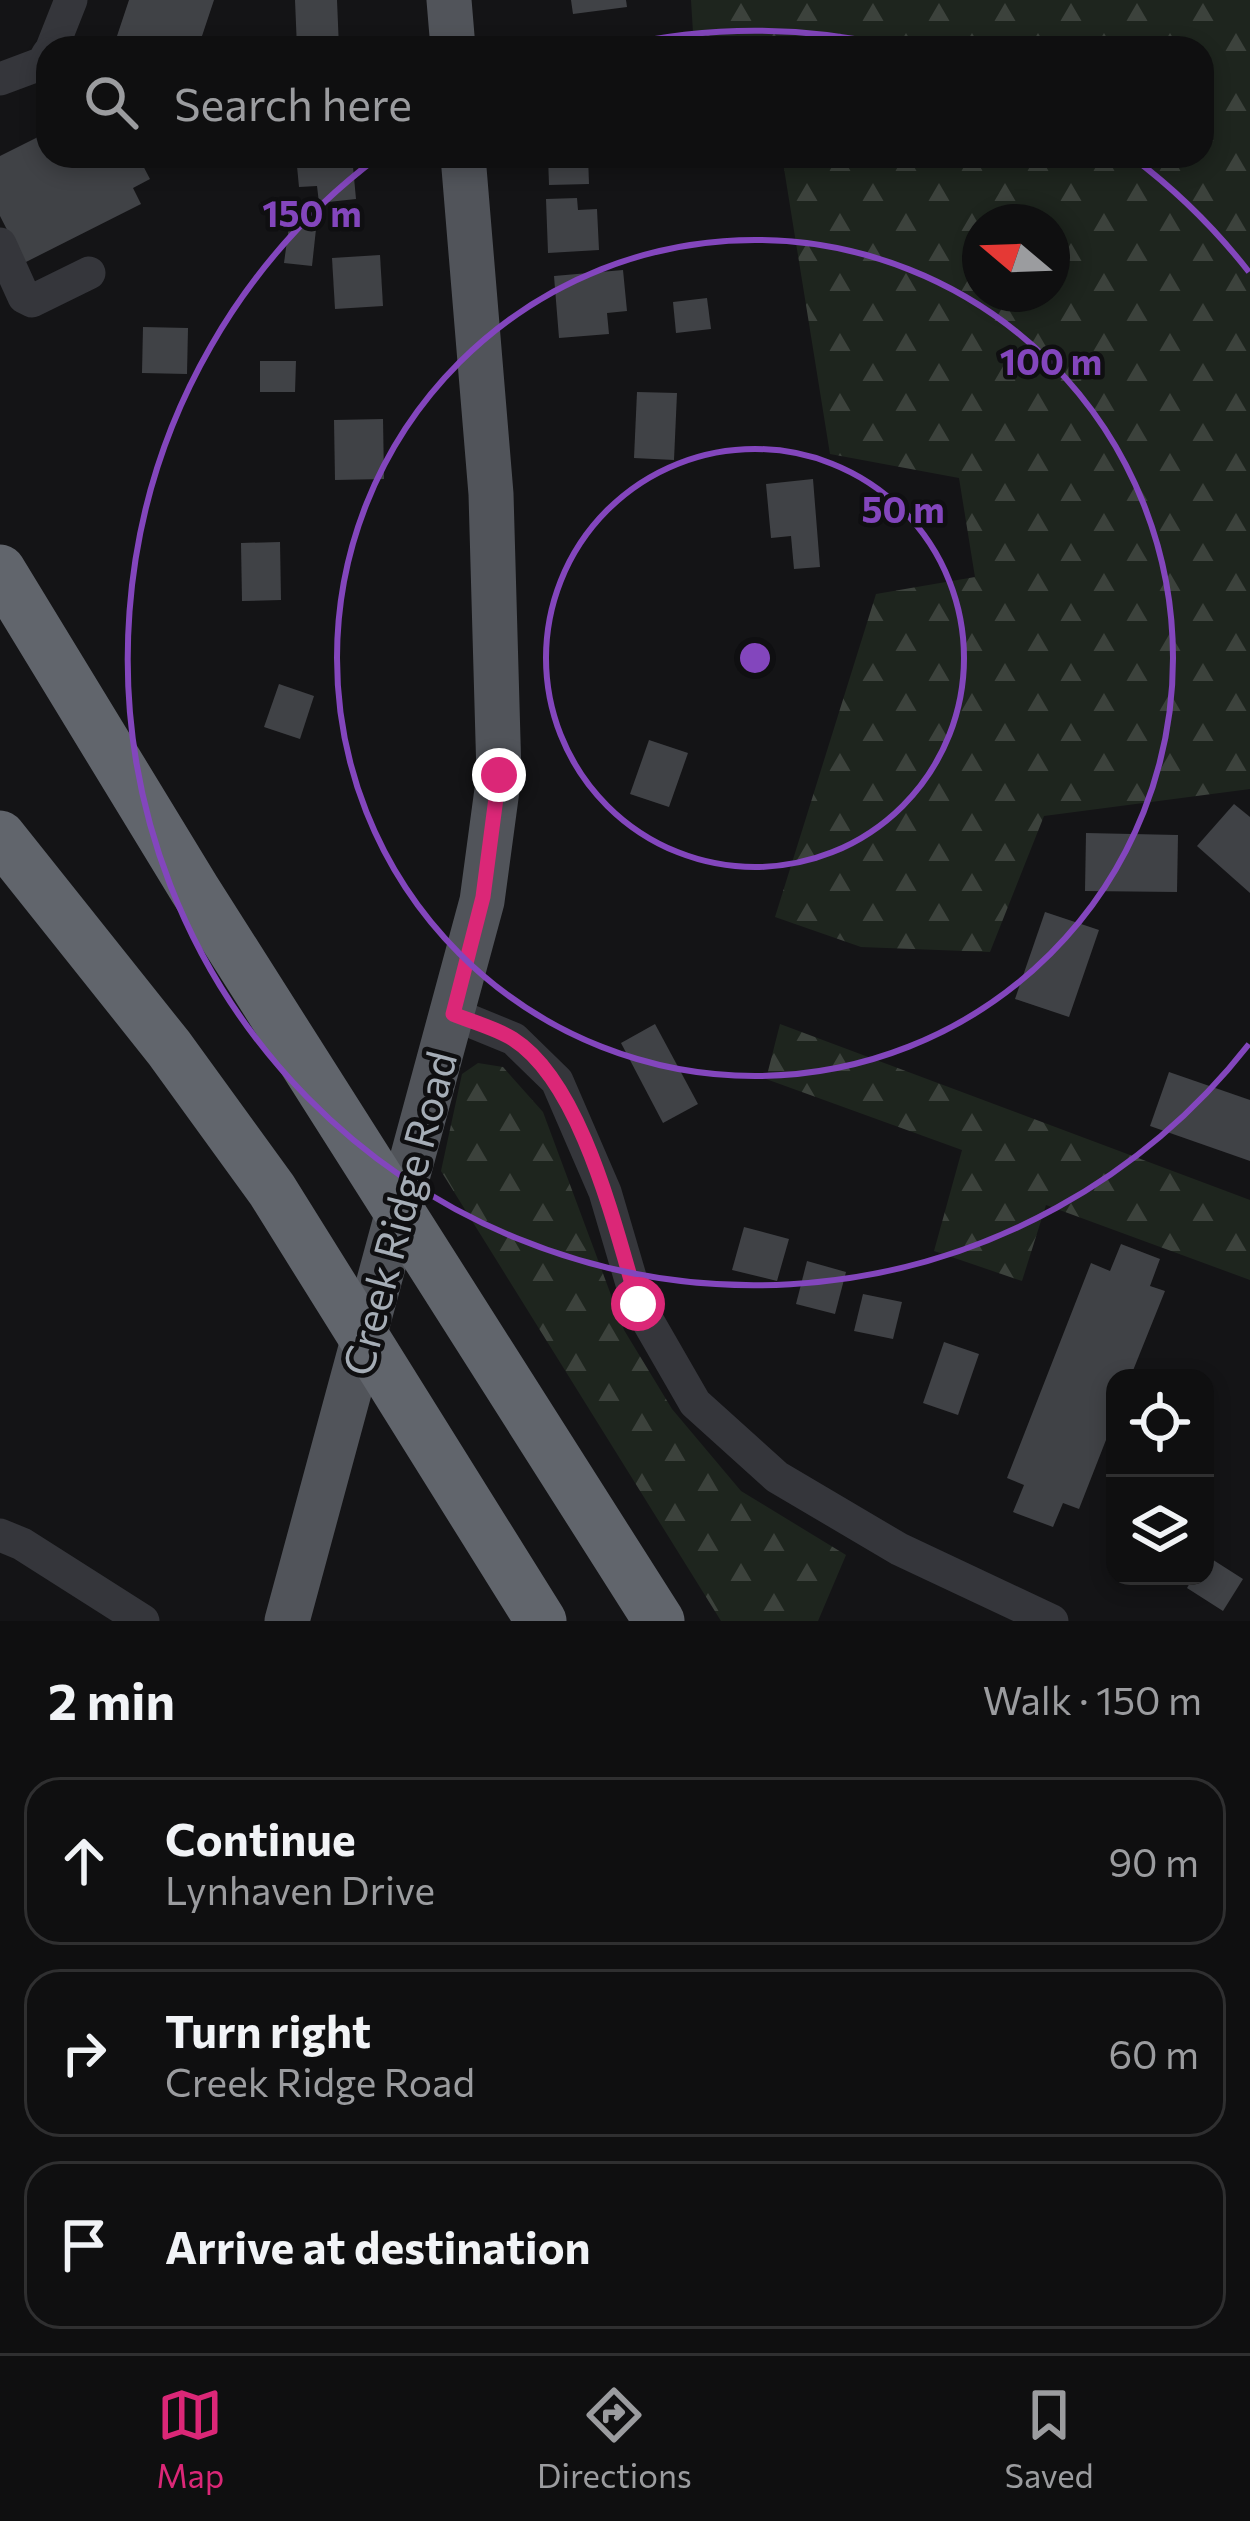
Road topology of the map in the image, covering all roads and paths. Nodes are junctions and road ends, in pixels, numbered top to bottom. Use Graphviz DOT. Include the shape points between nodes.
graph roads {
  1 [pos="70,0"];
  2 [pos="449,0"];
  3 [pos="56,36"];
  4 [pos="453,36"];
  5 [pos="36,66"];
  6 [pos="0,79"];
  7 [pos="464,168"];
  8 [pos="0,244"];
  9 [pos="88,273"];
  10 [pos="0,570"];
  11 [pos="0,836"];
  12 [pos="18,873"];
  13 [pos="448,1031"];
  14 [pos="0,1535"];
  15 [pos="143,1621"];
  16 [pos="287,1621"];
  17 [pos="541,1621"];
  18 [pos="659,1621"];
  19 [pos="1052,1621"];
  1 -- 3 [label="street"];
  2 -- 4 [label="main road"];
  5 -- 6 [label="street"];
  7 -- 13 [label="main road, Creek Ridge Road" via="491,494 500,764 483,897"];
  8 -- 9 [label="street" via="32,301"];
  10 -- 18 [label="highway"];
  11 -- 12 [label="highway"];
  12 -- 17 [label="highway" via="169,1048 272,1190"];
  13 -- 16 [label="main road, Creek Ridge Road"];
  13 -- 19 [label="street" via="514,1039 557,1081 605,1192 638,1304 695,1403 778,1478 898,1549"];
  14 -- 15 [label="street"];
}
